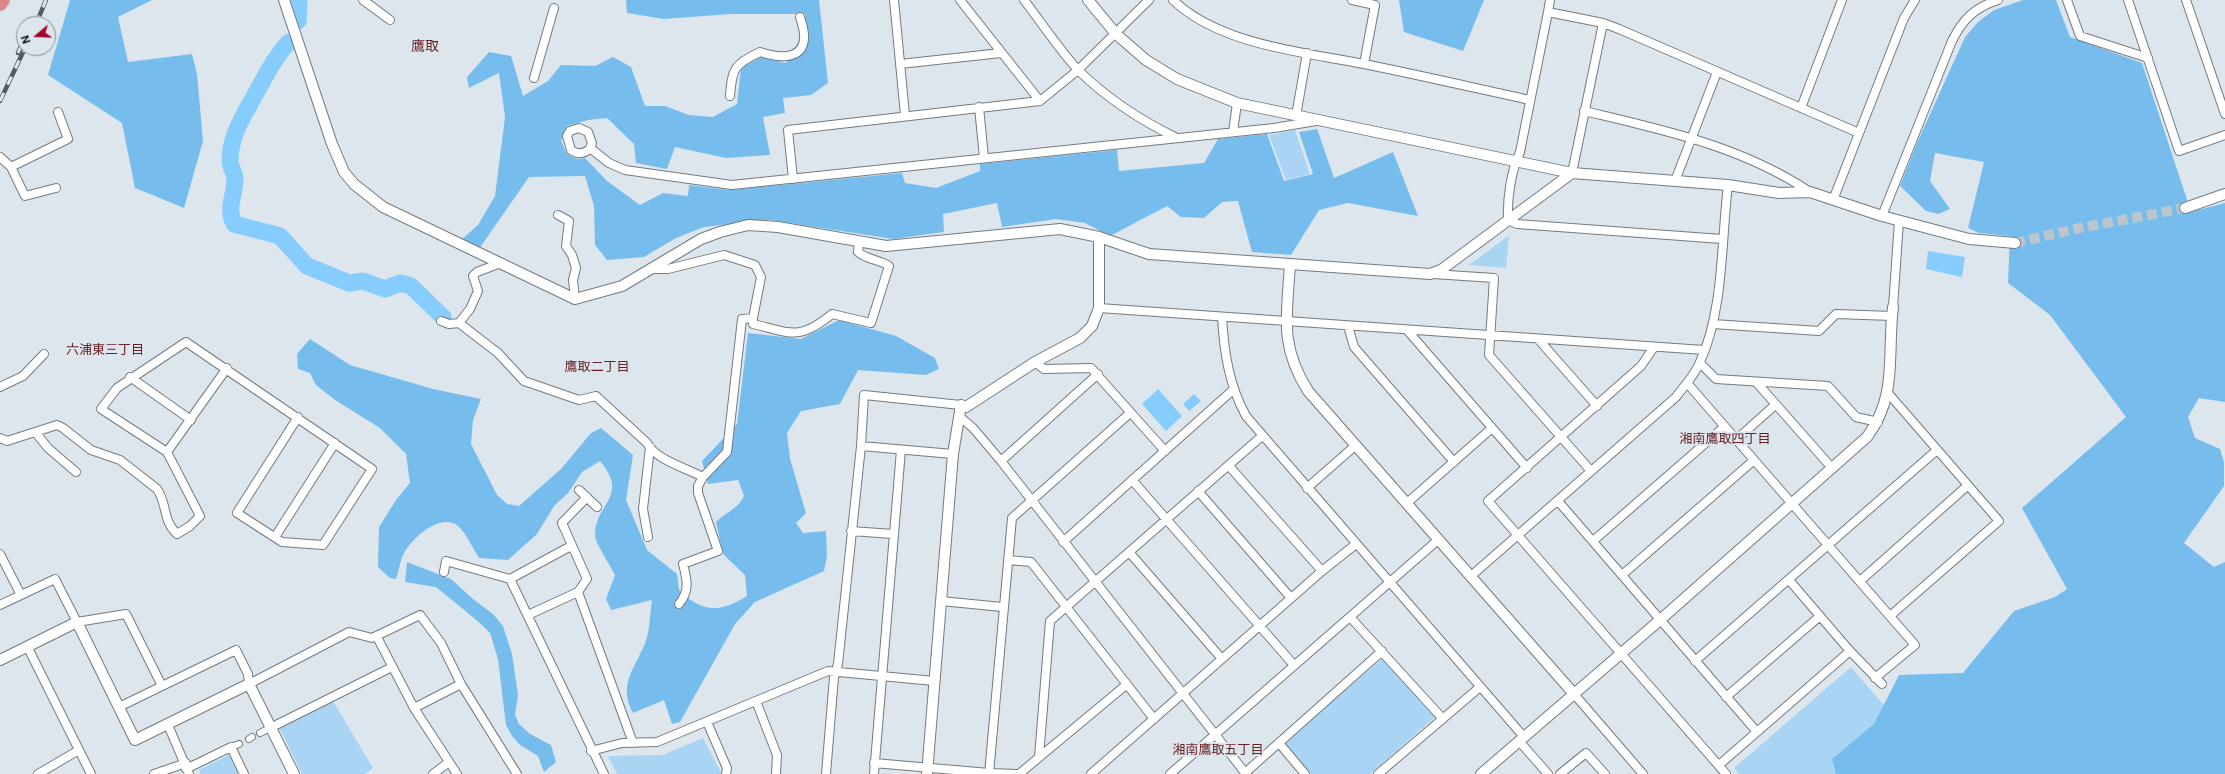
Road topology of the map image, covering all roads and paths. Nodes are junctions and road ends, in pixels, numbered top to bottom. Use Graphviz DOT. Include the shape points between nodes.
graph roads {
  1 [pos="3,0"];
  2 [pos="284,0"];
  3 [pos="363,0"];
  4 [pos="894,0"];
  5 [pos="960,0"];
  6 [pos="1024,0"];
  7 [pos="1088,0"];
  8 [pos="1149,0"];
  9 [pos="1173,0"];
  10 [pos="1352,0"];
  11 [pos="1550,0"];
  12 [pos="1842,0"];
  13 [pos="1915,0"];
  14 [pos="1998,0"];
  15 [pos="2067,0"];
  16 [pos="2128,0"];
  17 [pos="2186,0"];
  18 [pos="0,4"];
  19 [pos="554,8"];
  20 [pos="1548,12"];
  21 [pos="800,17"];
  22 [pos="390,20"];
  23 [pos="1603,23"];
  24 [pos="1116,34"];
  25 [pos="1001,53"];
  26 [pos="1307,54"];
  27 [pos="2148,58"];
  28 [pos="900,64"];
  29 [pos="1364,64"];
  30 [pos="1078,70"];
  31 [pos="1717,72"];
  32 [pos="534,78"];
  33 [pos="730,96"];
  34 [pos="1530,100"];
  35 [pos="1040,101"];
  36 [pos="1236,103"];
  37 [pos="979,108"];
  38 [pos="1801,108"];
  39 [pos="1584,111"];
  40 [pos="58,112"];
  41 [pos="2225,114"];
  42 [pos="905,115"];
  43 [pos="1296,116"];
  44 [pos="1317,121"];
  45 [pos="1233,132"];
  46 [pos="1859,133"];
  47 [pos="2225,135"];
  48 [pos="1692,137"];
  49 [pos="1176,138"];
  50 [pos="590,148"];
  51 [pos="0,157"];
  52 [pos="984,158"];
  53 [pos="1516,161"];
  54 [pos="10,167"];
  55 [pos="1572,172"];
  56 [pos="793,179"];
  57 [pos="1675,181"];
  58 [pos="1728,185"];
  59 [pos="56,188"];
  60 [pos="1810,192"];
  61 [pos="2225,194"];
  62 [pos="1833,200"];
  63 [pos="2185,208"];
  64 [pos="558,215"];
  65 [pos="1882,216"];
  66 [pos="1508,220"];
  67 [pos="1899,221"];
  68 [pos="1099,237"];
  69 [pos="1722,239"];
  70 [pos="859,242"];
  71 [pos="2015,243"];
  72 [pos="498,264"];
  73 [pos="1290,264"];
  74 [pos="651,269"];
  75 [pos="1430,274"];
  76 [pos="575,299"];
  77 [pos="1099,308"];
  78 [pos="1892,311"];
  79 [pos="1222,317"];
  80 [pos="753,318"];
  81 [pos="1287,320"];
  82 [pos="442,321"];
  83 [pos="459,323"];
  84 [pos="1713,324"];
  85 [pos="1348,326"];
  86 [pos="1407,330"];
  87 [pos="1491,336"];
  88 [pos="1538,339"];
  89 [pos="1654,347"];
  90 [pos="1704,350"];
  91 [pos="44,354"];
  92 [pos="1035,362"];
  93 [pos="1700,363"];
  94 [pos="227,368"];
  95 [pos="1098,374"];
  96 [pos="130,377"];
  97 [pos="1757,383"];
  98 [pos="1687,384"];
  99 [pos="0,387"];
  100 [pos="1234,389"];
  101 [pos="1888,393"];
  102 [pos="1775,405"];
  103 [pos="1598,406"];
  104 [pos="960,410"];
  105 [pos="1130,413"];
  106 [pos="298,417"];
  107 [pos="191,420"];
  108 [pos="1878,422"];
  109 [pos="1724,426"];
  110 [pos="1492,428"];
  111 [pos="36,433"];
  112 [pos="1262,436"];
  113 [pos="0,438"];
  114 [pos="1562,438"];
  115 [pos="1736,440"];
  116 [pos="335,443"];
  117 [pos="1356,445"];
  118 [pos="861,446"];
  119 [pos="650,447"];
  120 [pos="900,450"];
  121 [pos="1165,450"];
  122 [pos="1937,450"];
  123 [pos="168,452"];
  124 [pos="953,454"];
  125 [pos="1001,461"];
  126 [pos="1753,461"];
  127 [pos="1454,462"];
  128 [pos="1229,466"];
  129 [pos="1527,468"];
  130 [pos="1832,468"];
  131 [pos="1591,471"];
  132 [pos="76,472"];
  133 [pos="703,476"];
  134 [pos="1132,480"];
  135 [pos="1967,486"];
  136 [pos="1307,488"];
  137 [pos="579,490"];
  138 [pos="1198,491"];
  139 [pos="587,497"];
  140 [pos="1031,501"];
  141 [pos="1558,501"];
  142 [pos="1407,503"];
  143 [pos="1792,503"];
  144 [pos="597,507"];
  145 [pos="1166,519"];
  146 [pos="851,531"];
  147 [pos="894,534"];
  148 [pos="1518,536"];
  149 [pos="275,537"];
  150 [pos="648,537"];
  151 [pos="1438,540"];
  152 [pos="1593,541"];
  153 [pos="1063,542"];
  154 [pos="1356,544"];
  155 [pos="1828,544"];
  156 [pos="571,546"];
  157 [pos="1129,552"];
  158 [pos="0,554"];
  159 [pos="1008,560"];
  160 [pos="1322,571"];
  161 [pos="444,572"];
  162 [pos="1622,575"];
  163 [pos="1471,576"];
  164 [pos="510,579"];
  165 [pos="1789,580"];
  166 [pos="1388,581"];
  167 [pos="1095,582"];
  168 [pos="1860,582"];
  169 [pos="578,592"];
  170 [pos="20,595"];
  171 [pos="1291,598"];
  172 [pos="941,601"];
  173 [pos="679,604"];
  174 [pos="0,605"];
  175 [pos="1002,607"];
  176 [pos="1065,608"];
  177 [pos="528,615"];
  178 [pos="1820,616"];
  179 [pos="1890,616"];
  180 [pos="1350,617"];
  181 [pos="1660,620"];
  182 [pos="77,622"];
  183 [pos="1260,627"];
  184 [pos="377,637"];
  185 [pos="27,646"];
  186 [pos="1850,651"];
  187 [pos="1382,652"];
  188 [pos="1620,653"];
  189 [pos="1222,659"];
  190 [pos="0,660"];
  191 [pos="1695,661"];
  192 [pos="1293,664"];
  193 [pos="392,667"];
  194 [pos="836,672"];
  195 [pos="882,676"];
  196 [pos="934,681"];
  197 [pos="249,684"];
  198 [pos="461,684"];
  199 [pos="1126,685"];
  200 [pos="162,686"];
  201 [pos="1480,687"];
  202 [pos="1574,694"];
  203 [pos="1184,695"];
  204 [pos="1726,697"];
  205 [pos="756,701"];
  206 [pos="119,707"];
  207 [pos="414,708"];
  208 [pos="1154,719"];
  209 [pos="1443,719"];
  210 [pos="707,722"];
  211 [pos="168,726"];
  212 [pos="270,728"];
  213 [pos="1757,732"];
  214 [pos="260,733"];
  215 [pos="1215,734"];
  216 [pos="1521,739"];
  217 [pos="632,743"];
  218 [pos="1279,743"];
  219 [pos="239,744"];
  220 [pos="231,747"];
  221 [pos="79,750"];
  222 [pos="591,751"];
  223 [pos="1040,757"];
  224 [pos="449,762"];
  225 [pos="874,763"];
  226 [pos="1719,765"];
  227 [pos="187,768"];
  228 [pos="927,771"];
  229 [pos="1096,772"];
  230 [pos="1175,772"];
  231 [pos="1246,773"];
  232 [pos="38,774"];
  233 [pos="91,774"];
  234 [pos="154,774"];
  235 [pos="244,774"];
  236 [pos="294,774"];
  237 [pos="433,774"];
  238 [pos="457,774"];
  239 [pos="517,774"];
  240 [pos="604,774"];
  241 [pos="726,774"];
  242 [pos="776,774"];
  243 [pos="826,774"];
  244 [pos="874,774"];
  245 [pos="989,774"];
  246 [pos="1018,774"];
  247 [pos="1305,774"];
  248 [pos="1378,774"];
  249 [pos="1481,774"];
  250 [pos="1548,774"];
  251 [pos="1560,774"];
  252 [pos="1604,774"];
  253 [pos="1644,774"];
  254 [pos="1726,774"];
  1 -- 18 [label="highway"];
  2 -- 72 [label="street" via="332,144 344,172 354,184 383,207"];
  3 -- 22 [label="street"];
  4 -- 28 [label="street"];
  5 -- 25 [label="street"];
  6 -- 30 [label="street"];
  7 -- 24 [label="street"];
  8 -- 24 [label="street"];
  9 -- 26 [label="street" via="1210,26 1250,40"];
  10 -- 29 [label="street" via="1375,5"];
  11 -- 20 [label="street"];
  12 -- 38 [label="street"];
  13 -- 46 [label="street" via="1904,18"];
  14 -- 65 [label="street" via="1980,6 1960,25"];
  15 -- 27 [label="street" via="2080,36"];
  16 -- 27 [label="street"];
  17 -- 41 [label="street"];
  19 -- 32 [label="street"];
  20 -- 23 [label="street"];
  20 -- 34 [label="street"];
  21 -- 33 [label="street" via="805,37 803,46 797,52 786,56 777,57 760,52 746,58 736,66 731,75"];
  23 -- 31 [label="street"];
  23 -- 39 [label="street"];
  24 -- 30 [label="street"];
  24 -- 36 [label="street" via="1146,60 1177,79"];
  25 -- 28 [label="street"];
  25 -- 35 [label="street"];
  26 -- 29 [label="street"];
  26 -- 43 [label="street"];
  27 -- 47 [label="street" via="2179,150"];
  28 -- 42 [label="street"];
  29 -- 34 [label="street"];
  30 -- 35 [label="street"];
  30 -- 49 [label="street" via="1127,110"];
  31 -- 38 [label="street"];
  31 -- 48 [label="street"];
  34 -- 53 [label="street"];
  35 -- 37 [label="street"];
  36 -- 43 [label="street"];
  36 -- 45 [label="street"];
  37 -- 42 [label="street"];
  37 -- 52 [label="street"];
  38 -- 46 [label="street"];
  39 -- 48 [label="street"];
  39 -- 55 [label="street"];
  40 -- 54 [label="street" via="68,139"];
  42 -- 56 [label="street" via="788,130"];
  43 -- 44 [label="street"];
  44 -- 45 [label="street"];
  44 -- 53 [label="street"];
  45 -- 49 [label="street"];
  46 -- 62 [label="street"];
  48 -- 57 [label="street"];
  48 -- 60 [label="street" via="1779,172"];
  49 -- 52 [label="street"];
  50 -- 56 [label="street" via="609,163 625,170 732,185"];
  51 -- 54 [label="street"];
  52 -- 56 [label="street"];
  53 -- 55 [label="street"];
  53 -- 66 [label="street" via="1507,209"];
  54 -- 59 [label="street" via="25,196"];
  55 -- 57 [label="street"];
  55 -- 66 [label="street"];
  57 -- 58 [label="street"];
  58 -- 60 [label="street" via="1779,193"];
  58 -- 69 [label="street"];
  60 -- 62 [label="street"];
  61 -- 63 [label="street"];
  62 -- 65 [label="street"];
  64 -- 76 [label="street" via="569,221 566,246 576,268 573,280"];
  65 -- 67 [label="street"];
  66 -- 69 [label="street" via="1517,224"];
  66 -- 75 [label="street" via="1441,270"];
  67 -- 71 [label="street" via="1969,239"];
  67 -- 78 [label="street"];
  68 -- 70 [label="street" via="1060,229 886,246"];
  68 -- 73 [label="street" via="1149,254"];
  68 -- 77 [label="street"];
  69 -- 84 [label="street"];
  70 -- 74 [label="street" via="778,227 748,225 701,239"];
  70 -- 80 [label="street" via="858,252 863,256 882,261 889,266 871,323 832,314 809,331 789,333 753,324"];
  72 -- 76 [label="street"];
  72 -- 83 [label="street" via="473,276 478,291 470,309"];
  73 -- 75 [label="street"];
  73 -- 81 [label="street"];
  74 -- 76 [label="street" via="622,286"];
  74 -- 80 [label="street" via="668,270 724,255 755,265 761,277"];
  75 -- 87 [label="street" via="1494,278"];
  77 -- 79 [label="street"];
  77 -- 92 [label="street" via="1092,326 1080,338"];
  78 -- 84 [label="street" via="1836,314 1819,332"];
  78 -- 101 [label="street"];
  79 -- 81 [label="street"];
  79 -- 100 [label="street" via="1223,342"];
  80 -- 133 [label="street" via="742,319 727,452"];
  81 -- 85 [label="street"];
  81 -- 117 [label="street" via="1289,350 1301,379 1308,391"];
  82 -- 83 [label="street" via="450,324"];
  83 -- 119 [label="street" via="498,353 524,381 580,400 596,396"];
  84 -- 90 [label="street"];
  85 -- 86 [label="street"];
  85 -- 127 [label="street" via="1354,347"];
  86 -- 87 [label="street"];
  86 -- 110 [label="street"];
  87 -- 88 [label="street"];
  87 -- 114 [label="street" via="1489,355"];
  88 -- 89 [label="street"];
  88 -- 103 [label="street"];
  89 -- 90 [label="street"];
  89 -- 103 [label="street" via="1641,366"];
  90 -- 93 [label="street"];
  91 -- 99 [label="street" via="23,376"];
  92 -- 95 [label="street" via="1044,369 1091,368"];
  92 -- 104 [label="street"];
  93 -- 97 [label="street" via="1716,379"];
  93 -- 98 [label="street"];
  94 -- 96 [label="street" via="186,342"];
  94 -- 106 [label="street"];
  94 -- 107 [label="street"];
  95 -- 105 [label="street"];
  95 -- 125 [label="street"];
  96 -- 107 [label="street"];
  96 -- 123 [label="street" via="101,408"];
  97 -- 102 [label="street"];
  97 -- 108 [label="street" via="1828,386 1856,417"];
  98 -- 109 [label="street"];
  98 -- 131 [label="street" via="1676,397"];
  100 -- 112 [label="street" via="1246,416"];
  100 -- 121 [label="street"];
  101 -- 108 [label="street"];
  101 -- 122 [label="street"];
  102 -- 115 [label="street"];
  102 -- 130 [label="street"];
  103 -- 114 [label="street"];
  104 -- 118 [label="street" via="864,395"];
  104 -- 124 [label="street"];
  104 -- 125 [label="street"];
  105 -- 121 [label="street"];
  105 -- 140 [label="street"];
  106 -- 116 [label="street"];
  106 -- 149 [label="street" via="237,513"];
  107 -- 123 [label="street"];
  108 -- 130 [label="street" via="1867,436"];
  109 -- 115 [label="street"];
  109 -- 152 [label="street"];
  110 -- 127 [label="street"];
  110 -- 129 [label="street"];
  111 -- 113 [label="street" via="7,441"];
  111 -- 123 [label="street" via="57,425 91,450 120,460 157,489 162,496 168,526 177,534 200,516"];
  111 -- 132 [label="street" via="48,448"];
  112 -- 128 [label="street"];
  112 -- 136 [label="street"];
  114 -- 129 [label="street"];
  114 -- 131 [label="street"];
  115 -- 126 [label="street"];
  116 -- 149 [label="street"];
  116 -- 149 [label="street" via="372,469 324,545 282,542"];
  117 -- 136 [label="street"];
  117 -- 142 [label="street"];
  118 -- 120 [label="street"];
  118 -- 146 [label="street"];
  119 -- 133 [label="street" via="663,457"];
  119 -- 150 [label="street" via="643,509"];
  120 -- 124 [label="street"];
  120 -- 147 [label="street"];
  121 -- 134 [label="street"];
  122 -- 135 [label="street"];
  122 -- 155 [label="street"];
  124 -- 172 [label="street"];
  125 -- 140 [label="street"];
  126 -- 143 [label="street"];
  126 -- 162 [label="street"];
  127 -- 142 [label="street"];
  128 -- 138 [label="street"];
  128 -- 160 [label="street"];
  129 -- 148 [label="street" via="1488,501"];
  130 -- 143 [label="street"];
  131 -- 141 [label="street"];
  133 -- 173 [label="street" via="698,493 718,551 683,564 688,581 684,598"];
  134 -- 145 [label="street"];
  134 -- 153 [label="street"];
  135 -- 168 [label="street"];
  135 -- 179 [label="street" via="1999,521"];
  136 -- 154 [label="street"];
  137 -- 139 [label="street"];
  138 -- 145 [label="street"];
  138 -- 171 [label="street"];
  139 -- 144 [label="street"];
  139 -- 156 [label="street" via="562,523"];
  140 -- 153 [label="street"];
  140 -- 159 [label="street" via="1012,518"];
  141 -- 148 [label="street"];
  141 -- 152 [label="street"];
  142 -- 151 [label="street"];
  143 -- 155 [label="street"];
  143 -- 181 [label="street"];
  145 -- 157 [label="street"];
  145 -- 183 [label="street"];
  146 -- 147 [label="street"];
  146 -- 194 [label="street"];
  147 -- 195 [label="street"];
  148 -- 163 [label="street"];
  148 -- 188 [label="street"];
  151 -- 163 [label="street"];
  151 -- 166 [label="street"];
  152 -- 162 [label="street"];
  153 -- 167 [label="street"];
  154 -- 160 [label="street"];
  154 -- 166 [label="street"];
  155 -- 165 [label="street"];
  155 -- 168 [label="street"];
  156 -- 164 [label="street"];
  156 -- 169 [label="street" via="587,579"];
  157 -- 167 [label="street"];
  157 -- 189 [label="street"];
  158 -- 170 [label="street"];
  159 -- 175 [label="street"];
  159 -- 176 [label="street" via="1031,562"];
  160 -- 171 [label="street"];
  161 -- 164 [label="street" via="446,561"];
  162 -- 181 [label="street"];
  163 -- 202 [label="street"];
  164 -- 177 [label="street"];
  165 -- 178 [label="street"];
  165 -- 191 [label="street"];
  166 -- 180 [label="street"];
  166 -- 201 [label="street"];
  167 -- 176 [label="street"];
  167 -- 203 [label="street"];
  168 -- 179 [label="street"];
  169 -- 177 [label="street"];
  169 -- 217 [label="street"];
  170 -- 174 [label="street"];
  170 -- 182 [label="street" via="55,579"];
  171 -- 183 [label="street"];
  172 -- 175 [label="street"];
  172 -- 196 [label="street"];
  175 -- 245 [label="street"];
  176 -- 199 [label="street"];
  176 -- 223 [label="street" via="1050,620"];
  177 -- 222 [label="street"];
  178 -- 186 [label="street"];
  178 -- 204 [label="street"];
  179 -- 186 [label="street" via="1915,645 1878,681"];
  180 -- 187 [label="street"];
  180 -- 192 [label="street"];
  181 -- 188 [label="street"];
  181 -- 191 [label="street"];
  182 -- 185 [label="street"];
  182 -- 200 [label="street" via="126,614"];
  182 -- 206 [label="street"];
  183 -- 189 [label="street"];
  183 -- 192 [label="street"];
  184 -- 193 [label="street"];
  184 -- 197 [label="street" via="349,632"];
  184 -- 198 [label="street" via="420,615 441,643"];
  185 -- 190 [label="street"];
  185 -- 221 [label="street"];
  186 -- 213 [label="street"];
  187 -- 209 [label="street"];
  187 -- 218 [label="street"];
  188 -- 202 [label="street"];
  188 -- 226 [label="street"];
  189 -- 203 [label="street"];
  191 -- 204 [label="street"];
  192 -- 215 [label="street"];
  193 -- 207 [label="street"];
  193 -- 212 [label="street"];
  194 -- 195 [label="street"];
  194 -- 205 [label="street" via="828,671"];
  194 -- 243 [label="street"];
  195 -- 196 [label="street"];
  195 -- 225 [label="street"];
  196 -- 228 [label="street"];
  197 -- 200 [label="street" via="248,674 236,650"];
  197 -- 211 [label="street"];
  197 -- 212 [label="street"];
  198 -- 207 [label="street"];
  198 -- 239 [label="street"];
  199 -- 208 [label="street"];
  199 -- 223 [label="street"];
  200 -- 206 [label="street"];
  201 -- 209 [label="street"];
  201 -- 216 [label="street"];
  202 -- 216 [label="street"];
  202 -- 253 [label="street"];
  203 -- 208 [label="street"];
  203 -- 215 [label="street"];
  204 -- 213 [label="street"];
  205 -- 210 [label="street"];
  205 -- 242 [label="street" via="777,755"];
  206 -- 211 [label="street" via="135,740"];
  207 -- 224 [label="street"];
  208 -- 229 [label="street"];
  209 -- 248 [label="street"];
  210 -- 217 [label="street" via="657,742"];
  210 -- 241 [label="street" via="727,768"];
  211 -- 227 [label="street"];
  212 -- 214 [label="street"];
  212 -- 236 [label="street"];
  213 -- 226 [label="street"];
  215 -- 230 [label="street"];
  215 -- 231 [label="street"];
  216 -- 249 [label="street"];
  216 -- 250 [label="street"];
  217 -- 222 [label="street" via="606,746"];
  218 -- 231 [label="street"];
  218 -- 247 [label="street"];
  219 -- 220 [label="street"];
  220 -- 227 [label="street"];
  220 -- 235 [label="street"];
  221 -- 232 [label="street"];
  221 -- 233 [label="street"];
  222 -- 240 [label="street"];
  223 -- 246 [label="street"];
  224 -- 237 [label="street"];
  224 -- 238 [label="street"];
  225 -- 228 [label="street"];
  225 -- 244 [label="street"];
  226 -- 254 [label="street"];
  227 -- 234 [label="street"];
  228 -- 245 [label="street"];
  245 -- 246 [label="street"];
  251 -- 252 [label="street" via="1586,753"];
}
